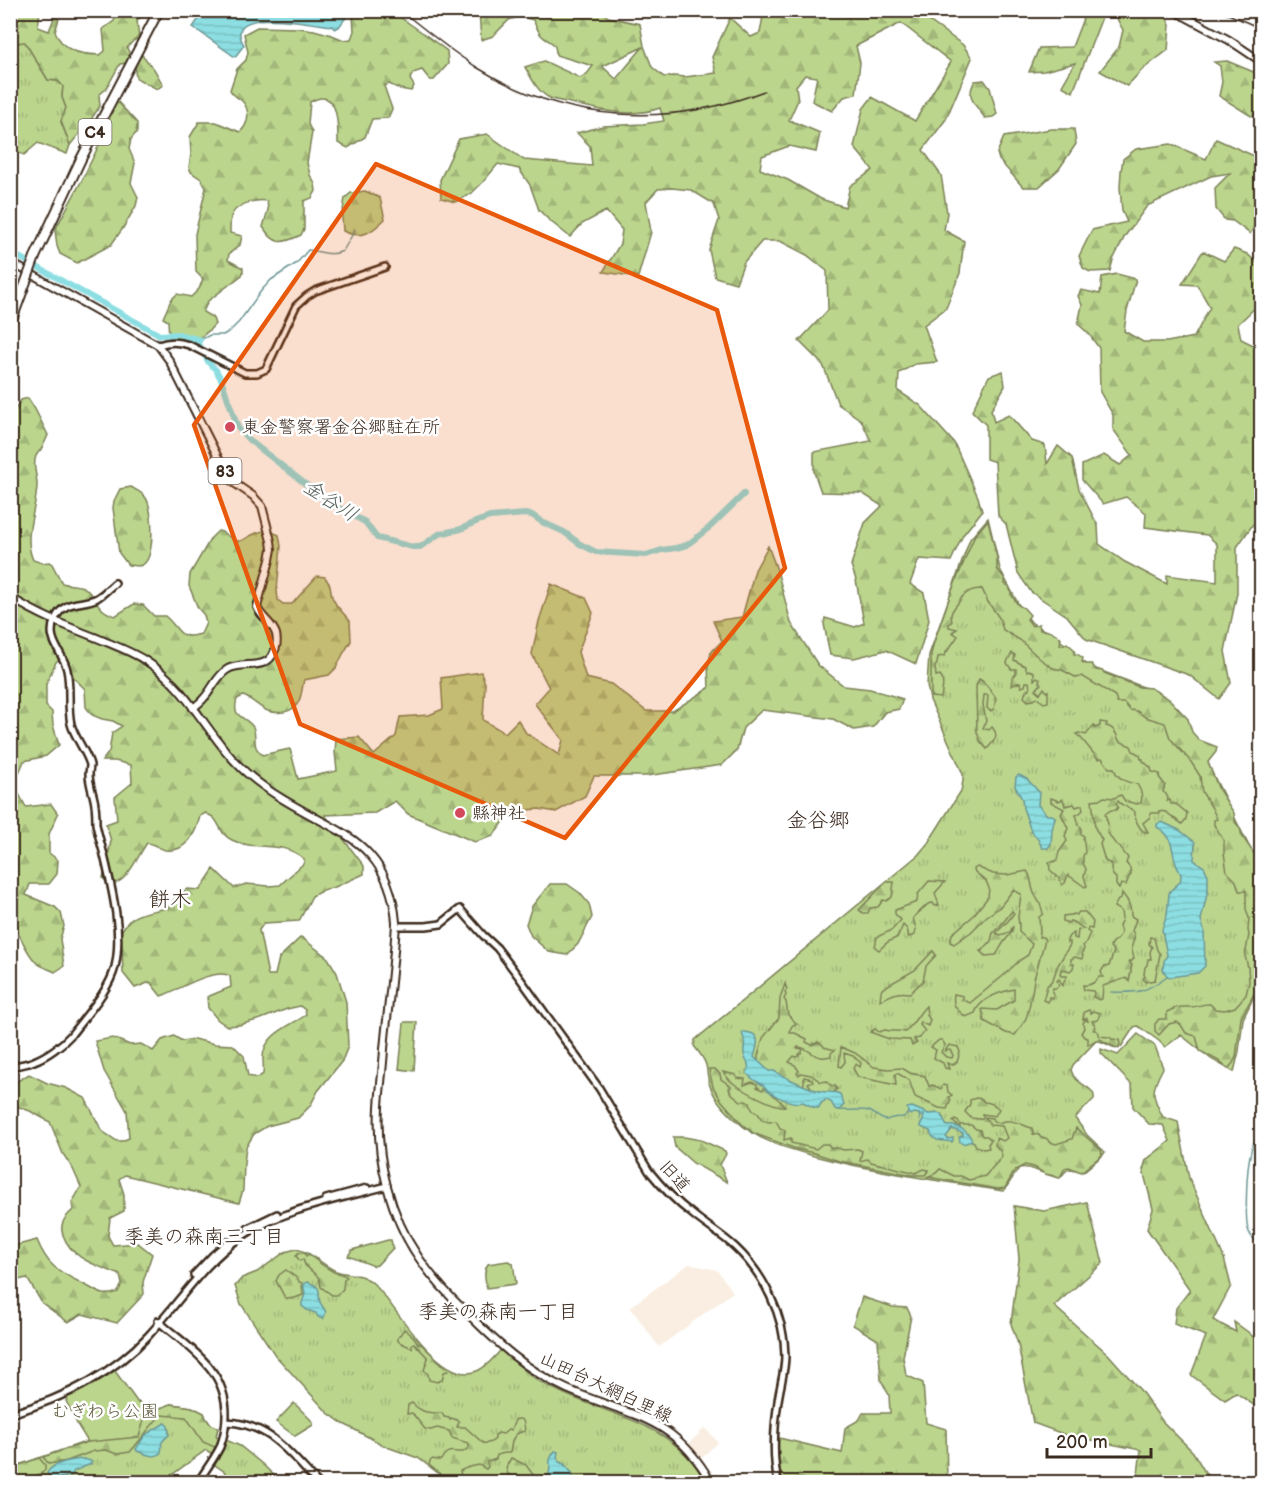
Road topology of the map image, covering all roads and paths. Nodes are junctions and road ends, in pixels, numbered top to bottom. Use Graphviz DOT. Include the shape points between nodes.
graph roads {
  1 [pos="159,10"];
  2 [pos="1173,10"];
  3 [pos="1262,62"];
  4 [pos="10,262"];
  5 [pos="385,267"];
  6 [pos="10,325"];
  7 [pos="158,345"];
  8 [pos="115,583"];
  9 [pos="10,597"];
  10 [pos="54,621"];
  11 [pos="193,708"];
  12 [pos="396,926"];
  13 [pos="10,1068"];
  14 [pos="387,1184"];
  15 [pos="158,1321"];
  16 [pos="10,1414"];
  17 [pos="226,1422"];
  18 [pos="198,1482"];
  19 [pos="317,1482"];
  20 [pos="711,1482"];
  21 [pos="778,1482"];
  1 -- 6 [label="highway, C4, bridge" via="81,159 35,257"];
  2 -- 3 [label="main road"];
  4 -- 7 [label="main road, 83"];
  5 -- 7 [label="street" via="315,291 302,300 289,318 266,369 257,373 245,373 182,342"];
  7 -- 11 [label="main road, 83" via="229,478 262,506 272,549 257,607 276,635 273,656 262,664 230,668"];
  8 -- 10 [label="street" via="97,598 64,608"];
  9 -- 10 [label="main road, 山田台大網白里線"];
  10 -- 11 [label="main road, 山田台大網白里線" via="146,661 171,680"];
  10 -- 13 [label="street" via="53,640 67,670 72,727 90,765 96,824 112,888 117,953 108,984 65,1042 34,1062"];
  11 -- 12 [label="main road, 山田台大網白里線" via="251,777 368,852 389,887"];
  12 -- 14 [label="main road, 山田台大網白里線" via="379,1108 381,1156"];
  12 -- 21 [label="street, 旧道" via="441,924 460,909 519,976 598,1088 649,1172 670,1196 734,1246 762,1281 774,1306 784,1344 774,1450"];
  14 -- 15 [label="street" via="280,1216 243,1236 216,1256"];
  14 -- 20 [label="main road, 山田台大網白里線" via="400,1223 418,1257 440,1286 491,1337 549,1380 662,1428 685,1446"];
  15 -- 16 [label="street" via="138,1347 91,1381 44,1404"];
  15 -- 17 [label="street" via="212,1369 224,1394"];
  17 -- 18 [label="street" via="220,1447"];
  17 -- 19 [label="street" via="238,1422 269,1434"];
}
